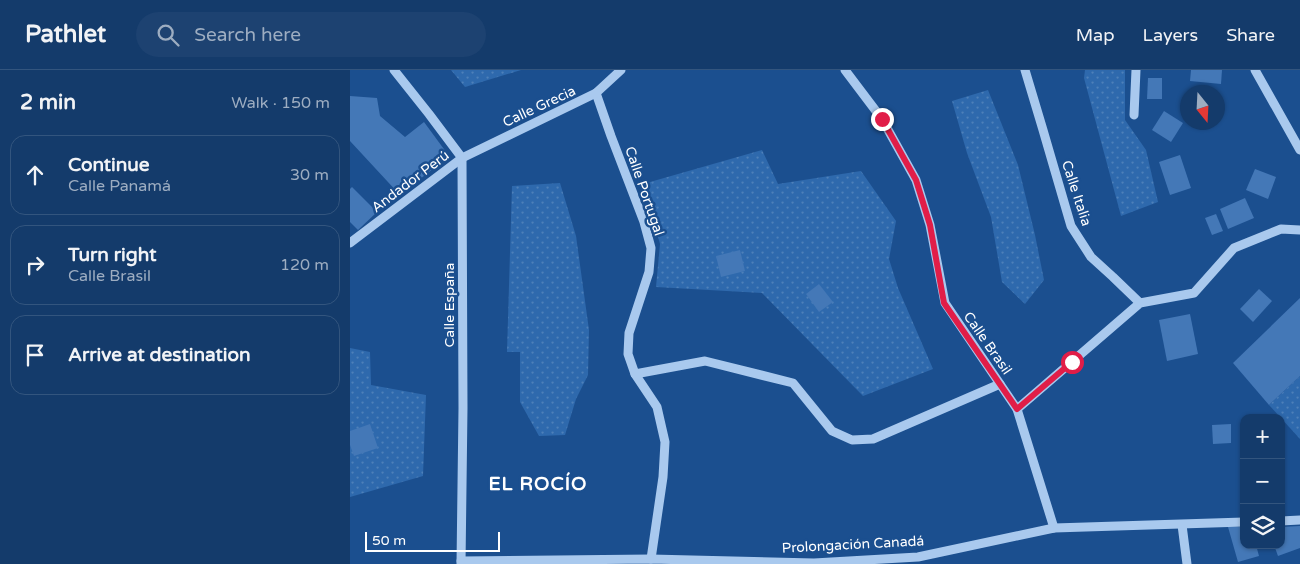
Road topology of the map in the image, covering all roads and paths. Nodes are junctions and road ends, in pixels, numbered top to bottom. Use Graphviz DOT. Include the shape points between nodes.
graph roads {
  1 [pos="394,70"];
  2 [pos="621,70"];
  3 [pos="845,70"];
  4 [pos="1025,70"];
  5 [pos="1136,70"];
  6 [pos="1255,70"];
  7 [pos="596,93"];
  8 [pos="1134,114"];
  9 [pos="1300,150"];
  10 [pos="462,158"];
  11 [pos="1300,230"];
  12 [pos="350,244"];
  13 [pos="1140,303"];
  14 [pos="634,374"];
  15 [pos="1000,384"];
  16 [pos="1017,409"];
  17 [pos="1300,520"];
  18 [pos="1285,521"];
  19 [pos="1240,522"];
  20 [pos="1182,525"];
  21 [pos="1054,528"];
  22 [pos="651,558"];
  23 [pos="921,561"];
  24 [pos="461,563"];
  25 [pos="1187,564"];
  1 -- 10 [label="street"];
  2 -- 7 [label="street, Calle Grecia"];
  3 -- 15 [label="street, Calle Brasil" via="882,119 916,180 930,225 944,303"];
  4 -- 13 [label="street, Calle Italia" via="1071,226 1091,257"];
  5 -- 8 [label="street"];
  6 -- 9 [label="street"];
  7 -- 10 [label="street, Calle Grecia"];
  7 -- 14 [label="street, Calle Portugal" via="651,248 649,272 629,333 628,354"];
  10 -- 12 [label="street, Andador Perú"];
  10 -- 24 [label="street, Calle España"];
  11 -- 13 [label="street" via="1281,229 1234,248 1194,293"];
  13 -- 16 [label="street"];
  14 -- 15 [label="street" via="705,361 793,383 832,431 852,440 873,439"];
  14 -- 22 [label="street, Calle Portugal" via="657,407 665,442"];
  15 -- 16 [label="street, Calle Brasil"];
  16 -- 21 [label="street, Calle Brasil"];
  17 -- 18 [label="street"];
  19 -- 20 [label="street, Prolongación Canadá"];
  20 -- 21 [label="street, Prolongación Canadá"];
  20 -- 25 [label="street"];
  21 -- 23 [label="street, Prolongación Canadá"];
  22 -- 23 [label="street, Prolongación Canadá" via="814,563"];
  22 -- 24 [label="street, Prolongación Canadá"];
}
